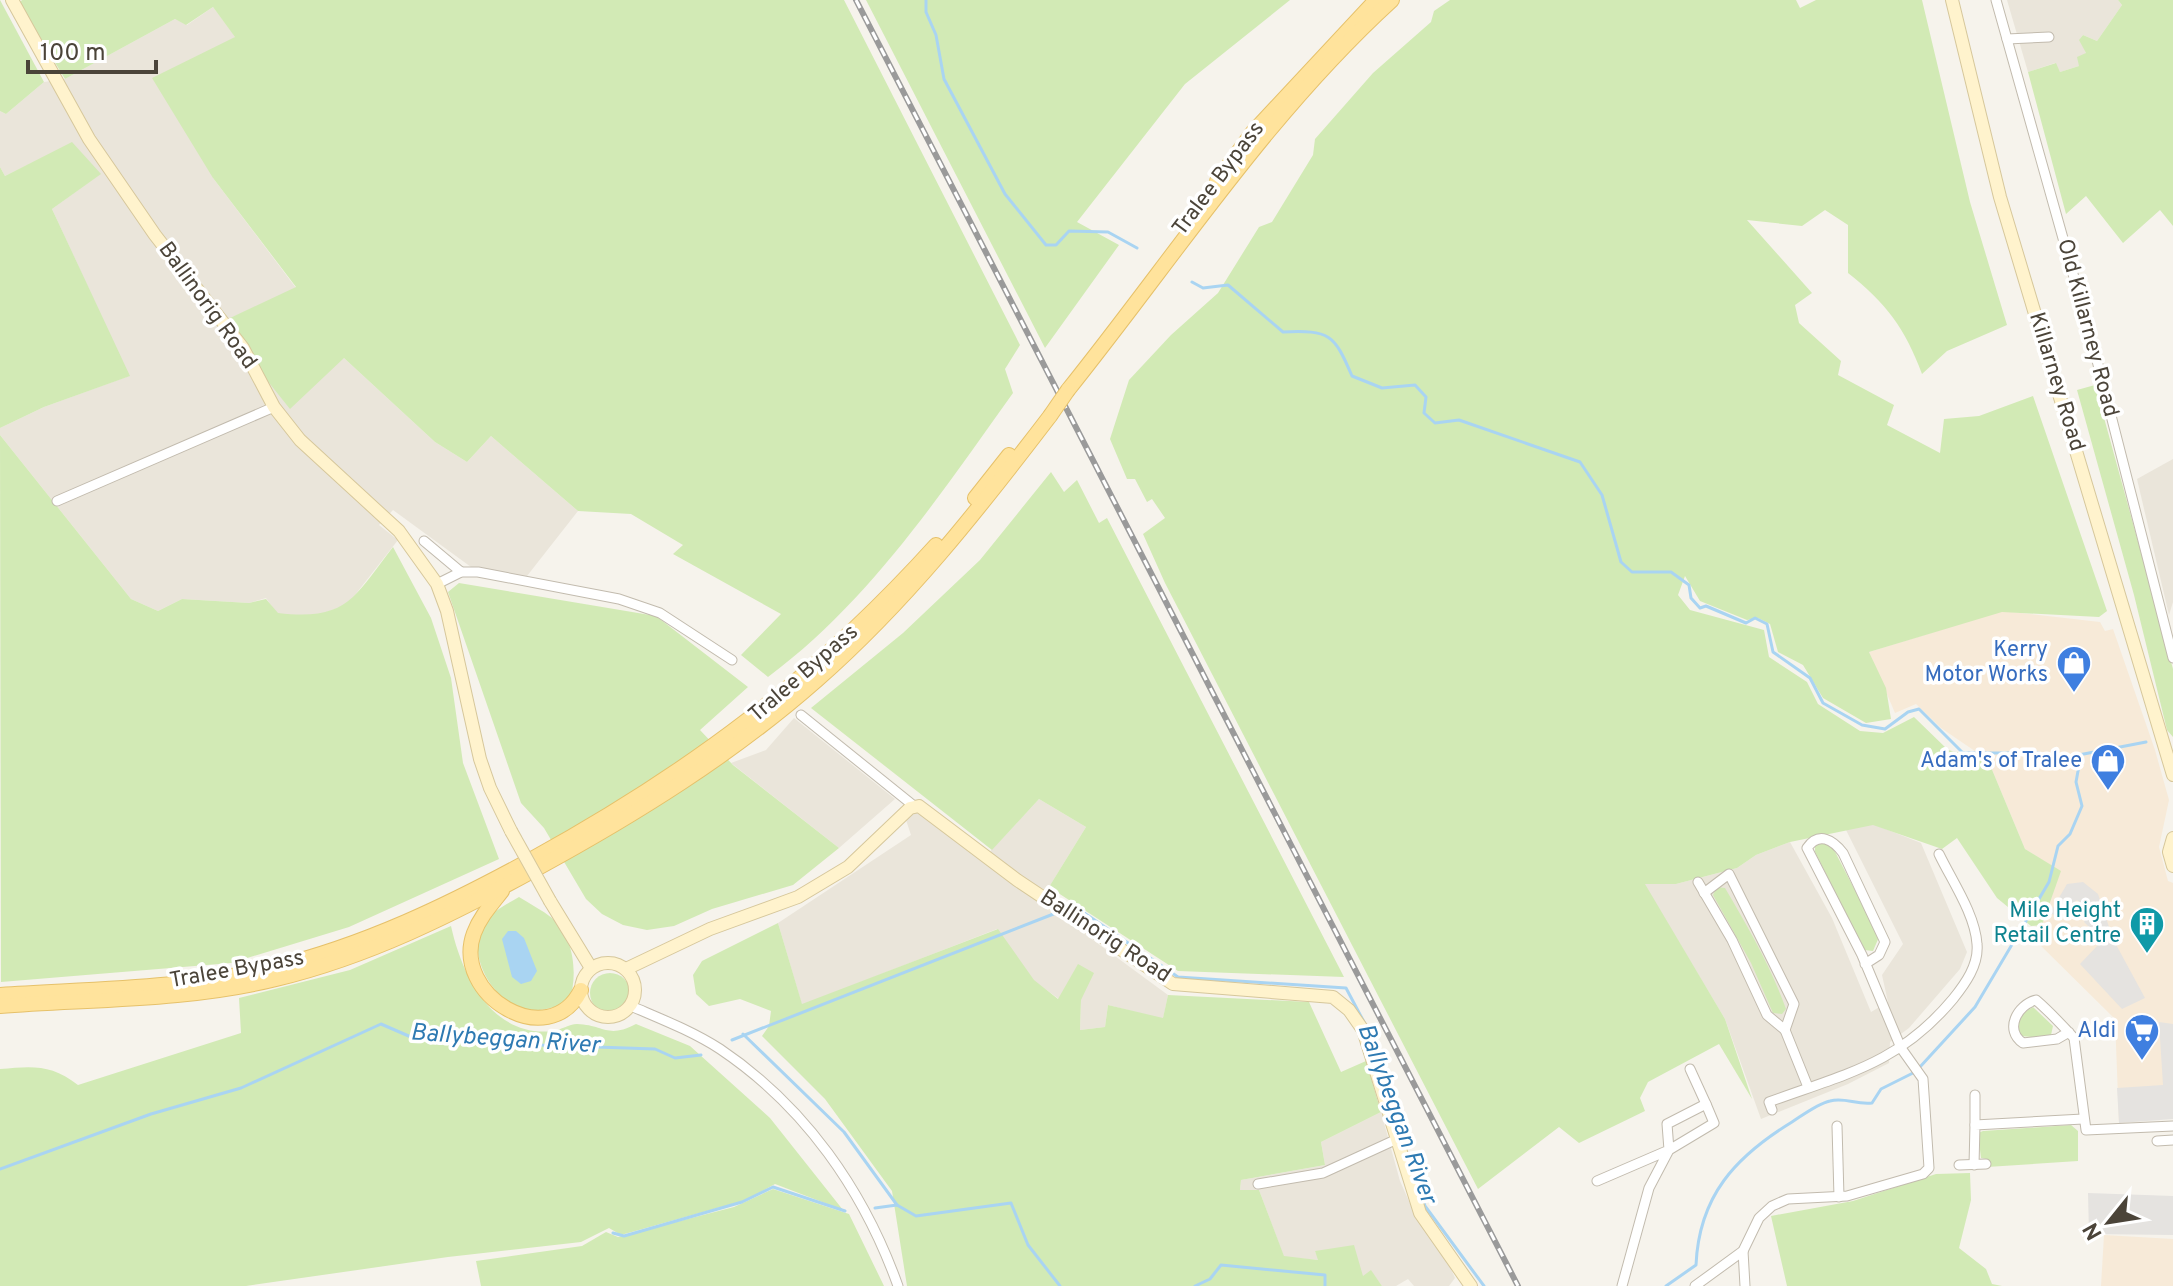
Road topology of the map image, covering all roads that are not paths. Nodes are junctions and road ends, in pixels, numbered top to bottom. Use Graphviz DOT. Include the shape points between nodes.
graph roads {
  1 [pos="12,0"];
  2 [pos="1376,0"];
  3 [pos="1392,0"];
  4 [pos="1952,0"];
  5 [pos="1996,0"];
  6 [pos="2049,37"];
  7 [pos="2007,39"];
  8 [pos="1066,386"];
  9 [pos="274,407"];
  10 [pos="1048,411"];
  11 [pos="57,501"];
  12 [pos="424,541"];
  13 [pos="461,572"];
  14 [pos="437,584"];
  15 [pos="2173,658"];
  16 [pos="732,660"];
  17 [pos="801,715"];
  18 [pos="2171,769"];
  19 [pos="2173,787"];
  20 [pos="914,806"];
  21 [pos="2173,838"];
  22 [pos="1939,854"];
  23 [pos="2173,866"];
  24 [pos="1698,882"];
  25 [pos="507,885"];
  26 [pos="1704,893"];
  27 [pos="1865,964"];
  28 [pos="591,968"];
  29 [pos="626,969"];
  30 [pos="581,990"];
  31 [pos="0,995"];
  32 [pos="0,1006"];
  33 [pos="631,1006"];
  34 [pos="1785,1030"];
  35 [pos="2069,1032"];
  36 [pos="1901,1048"];
  37 [pos="1690,1069"];
  38 [pos="1808,1087"];
  39 [pos="1975,1095"];
  40 [pos="1706,1104"];
  41 [pos="1772,1110"];
  42 [pos="2083,1119"];
  43 [pos="1975,1125"];
  44 [pos="1837,1126"];
  45 [pos="2173,1126"];
  46 [pos="1395,1140"];
  47 [pos="2173,1140"];
  48 [pos="2157,1141"];
  49 [pos="1669,1150"];
  50 [pos="1986,1164"];
  51 [pos="1959,1165"];
  52 [pos="1974,1165"];
  53 [pos="1597,1181"];
  54 [pos="1258,1184"];
  55 [pos="1839,1197"];
  56 [pos="1743,1251"];
  57 [pos="1708,1276"];
  58 [pos="898,1286"];
  59 [pos="1471,1286"];
  60 [pos="1622,1286"];
  61 [pos="1695,1286"];
  62 [pos="1717,1286"];
  63 [pos="1745,1286"];
  1 -- 9 [label="street, Ballinorig Road" via="89,139 243,348"];
  2 -- 8 [label="main road, Tralee Bypass" via="1253,132"];
  3 -- 8 [label="main road, Tralee Bypass" via="1257,143"];
  4 -- 18 [label="street, Killarney Road" via="2000,197"];
  5 -- 7 [label="street, Old Killarney Road"];
  6 -- 7 [label="street"];
  7 -- 15 [label="street, Old Killarney Road"];
  8 -- 10 [label="main road, Tralee Bypass, bridge"];
  9 -- 11 [label="street"];
  9 -- 14 [label="street, Ballinorig Road" via="300,440 399,531"];
  10 -- 25 [label="main road, Tralee Bypass" via="920,578 818,679 681,784"];
  10 -- 31 [label="main road, Tralee Bypass" via="945,535 810,672 668,780 577,835 439,909 328,953 202,979"];
  12 -- 13 [label="street"];
  13 -- 14 [label="street"];
  13 -- 16 [label="street" via="633,603 660,613"];
  14 -- 28 [label="street, Ballinorig Road, bridge" via="490,788"];
  17 -- 20 [label="street, Ballinorig Road"];
  18 -- 19 [label="street, Killarney Road"];
  20 -- 29 [label="street" via="857,859 808,891"];
  20 -- 46 [label="street, Ballinorig Road" via="1173,984 1333,997 1363,1030"];
  21 -- 23 [label="street"];
  22 -- 36 [label="street" via="1969,917 1977,944 1975,965 1927,1029"];
  24 -- 26 [label="street"];
  25 -- 30 [label="main road" via="473,936 474,970 482,986 495,1002 525,1017 558,1014 573,1005"];
  25 -- 32 [label="main road, Tralee Bypass" via="381,946 276,979 197,992"];
  26 -- 34 [label="street" via="1767,1015"];
  26 -- 34 [label="street" via="1729,874 1794,1004"];
  27 -- 27 [label="street" via="1807,848 1811,842 1825,837 1838,847 1885,942 1879,955"];
  27 -- 36 [label="street"];
  28 -- 29 [label="street" via="605,963"];
  28 -- 30 [label="street"];
  29 -- 33 [label="street" via="636,990"];
  30 -- 33 [label="street" via="586,1007 600,1017 618,1016"];
  33 -- 58 [label="street" via="720,1050 792,1109 853,1189"];
  34 -- 38 [label="street"];
  35 -- 35 [label="street" via="2036,1000 2022,1009 2013,1025 2023,1043 2057,1039"];
  35 -- 42 [label="street" via="2078,1045"];
  36 -- 38 [label="street" via="1867,1067"];
  36 -- 55 [label="street" via="1923,1079 1929,1168"];
  37 -- 40 [label="street"];
  38 -- 41 [label="street" via="1769,1102"];
  39 -- 43 [label="street"];
  40 -- 49 [label="street" via="1667,1124"];
  40 -- 49 [label="street" via="1714,1123"];
  42 -- 43 [label="street"];
  42 -- 45 [label="street" via="2089,1132"];
  43 -- 52 [label="street"];
  44 -- 55 [label="street"];
  46 -- 54 [label="street" via="1323,1173"];
  46 -- 59 [label="street, Ballinorig Road" via="1420,1213"];
  47 -- 48 [label="street"];
  49 -- 53 [label="street"];
  49 -- 60 [label="street" via="1649,1188"];
  50 -- 52 [label="street"];
  51 -- 52 [label="street"];
  55 -- 56 [label="street" via="1788,1199 1772,1206 1759,1218"];
  56 -- 57 [label="street"];
  56 -- 63 [label="street"];
  57 -- 61 [label="street"];
  57 -- 62 [label="street"];
}
